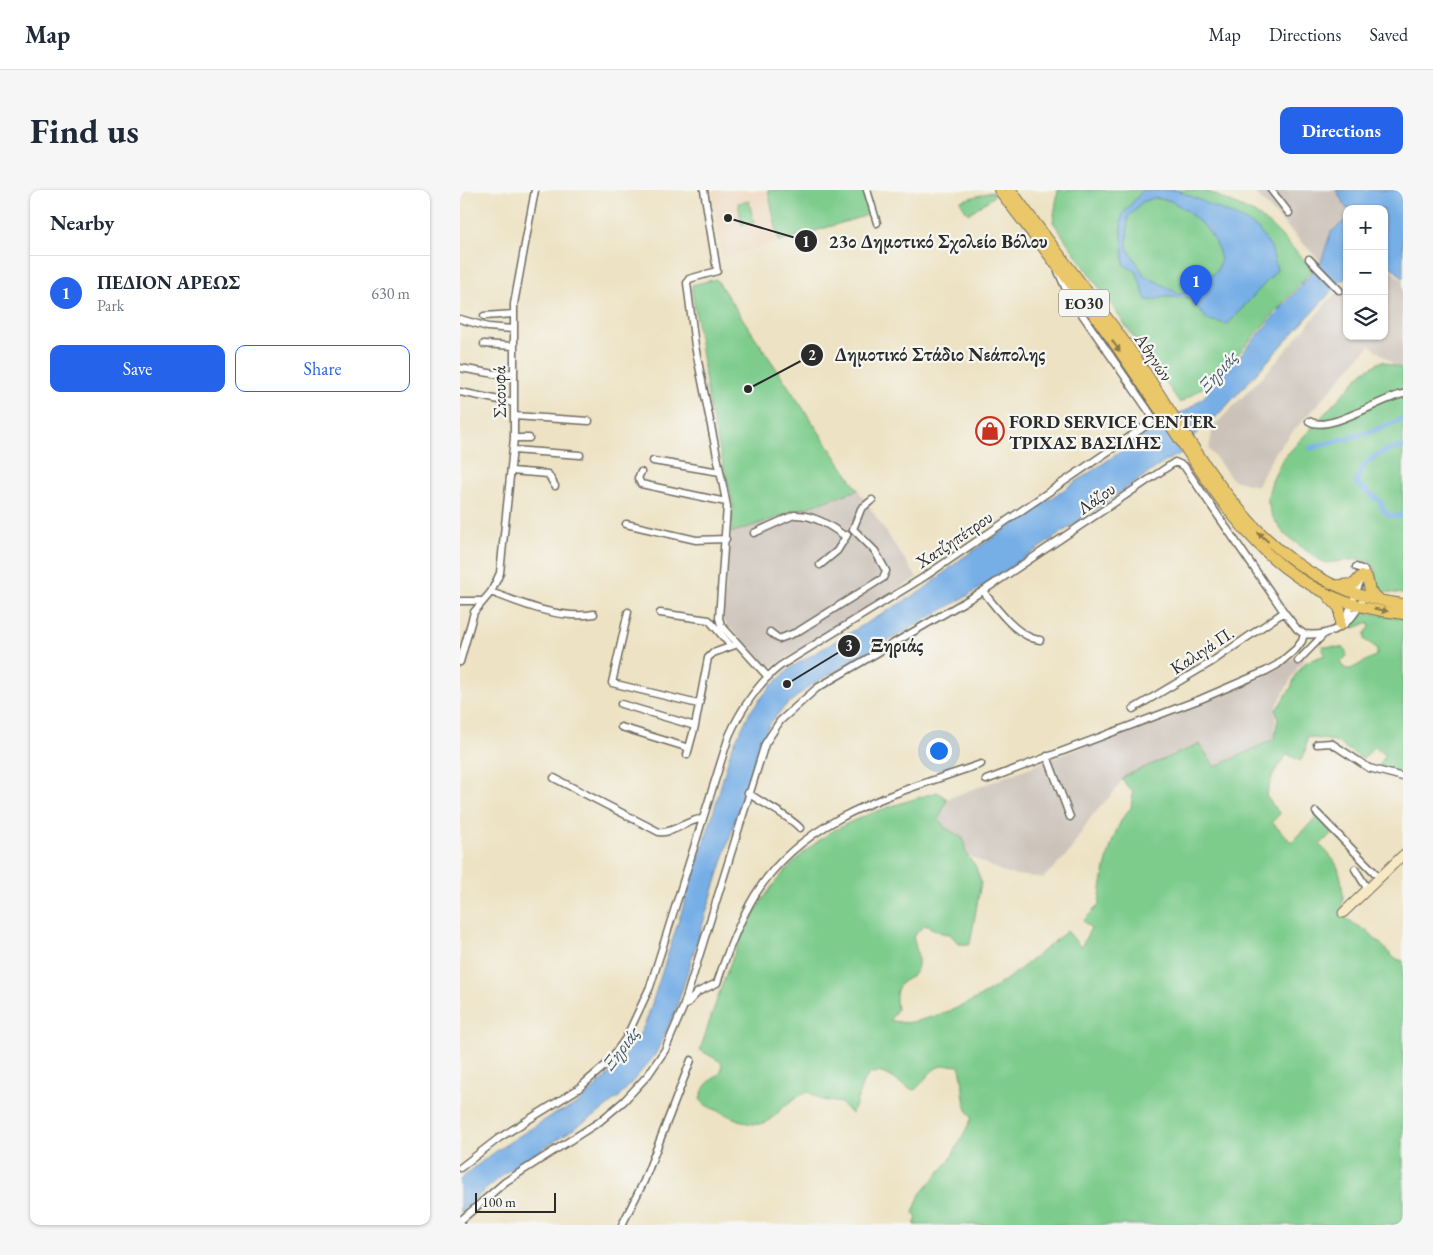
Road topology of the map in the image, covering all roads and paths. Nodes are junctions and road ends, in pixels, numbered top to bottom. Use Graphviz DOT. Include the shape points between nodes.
graph roads {
  1 [pos="536,190"];
  2 [pos="704,190"];
  3 [pos="866,190"];
  4 [pos="999,190"];
  5 [pos="1010,190"];
  6 [pos="1271,190"];
  7 [pos="1289,213"];
  8 [pos="877,224"];
  9 [pos="1309,259"];
  10 [pos="1057,267"];
  11 [pos="1338,290"];
  12 [pos="514,314"];
  13 [pos="484,316"];
  14 [pos="460,319"];
  15 [pos="513,329"];
  16 [pos="484,344"];
  17 [pos="513,346"];
  18 [pos="460,368"];
  19 [pos="514,373"];
  20 [pos="460,392"];
  21 [pos="1403,394"];
  22 [pos="514,403"];
  23 [pos="1166,411"];
  24 [pos="514,416"];
  25 [pos="1152,420"];
  26 [pos="589,421"];
  27 [pos="1310,421"];
  28 [pos="514,438"];
  29 [pos="529,438"];
  30 [pos="513,450"];
  31 [pos="580,454"];
  32 [pos="653,460"];
  33 [pos="511,471"];
  34 [pos="640,472"];
  35 [pos="720,472"];
  36 [pos="555,486"];
  37 [pos="872,500"];
  38 [pos="726,502"];
  39 [pos="626,524"];
  40 [pos="853,527"];
  41 [pos="754,533"];
  42 [pos="846,537"];
  43 [pos="726,539"];
  44 [pos="820,565"];
  45 [pos="1364,576"];
  46 [pos="1326,587"];
  47 [pos="983,591"];
  48 [pos="491,592"];
  49 [pos="1358,600"];
  50 [pos="460,601"];
  51 [pos="483,601"];
  52 [pos="1382,601"];
  53 [pos="1403,604"];
  54 [pos="628,612"];
  55 [pos="1284,612"];
  56 [pos="660,613"];
  57 [pos="594,614"];
  58 [pos="1403,614"];
  59 [pos="1338,627"];
  60 [pos="770,632"];
  61 [pos="1325,633"];
  62 [pos="1304,634"];
  63 [pos="1040,640"];
  64 [pos="738,644"];
  65 [pos="731,646"];
  66 [pos="1298,661"];
  67 [pos="460,662"];
  68 [pos="768,677"];
  69 [pos="621,704"];
  70 [pos="698,704"];
  71 [pos="1133,709"];
  72 [pos="695,726"];
  73 [pos="621,727"];
  74 [pos="1317,744"];
  75 [pos="1047,756"];
  76 [pos="980,764"];
  77 [pos="1403,777"];
  78 [pos="554,778"];
  79 [pos="986,780"];
  80 [pos="748,794"];
  81 [pos="1316,812"];
  82 [pos="1070,817"];
  83 [pos="701,820"];
  84 [pos="800,828"];
  85 [pos="1403,855"];
  86 [pos="1355,870"];
  87 [pos="1379,877"];
  88 [pos="1368,888"];
  89 [pos="1343,913"];
  90 [pos="683,1008"];
  91 [pos="691,1060"];
  92 [pos="460,1168"];
  93 [pos="460,1221"];
  94 [pos="622,1225"];
  1 -- 12 [label="street, Σκουφά"];
  2 -- 35 [label="street" via="717,271 689,279 687,283 697,355"];
  3 -- 8 [label="street"];
  4 -- 10 [label="main road, Αθηνών / ΕΟ30"];
  5 -- 23 [label="main road, Αθηνών / ΕΟ30" via="1098,304"];
  6 -- 7 [label="street"];
  9 -- 11 [label="street"];
  10 -- 23 [label="main road, Αθηνών / ΕΟ30, one-way"];
  10 -- 25 [label="street, Αθηνών" via="1068,294"];
  12 -- 13 [label="street"];
  12 -- 15 [label="street, Σκουφά"];
  14 -- 15 [label="street" via="492,328"];
  15 -- 17 [label="street, Σκουφά"];
  16 -- 17 [label="street"];
  17 -- 19 [label="street, Σκουφά"];
  18 -- 19 [label="street" via="495,374"];
  19 -- 22 [label="street, Σκουφά"];
  20 -- 22 [label="street"];
  21 -- 27 [label="street" via="1338,420 1317,424"];
  22 -- 24 [label="street, Σκουφά"];
  23 -- 46 [label="main road, Αθηνών / ΕΟ30" via="1190,449 1260,534"];
  24 -- 26 [label="street"];
  24 -- 28 [label="street, Σκουφά"];
  25 -- 68 [label="street, Χατζηπέτρου" via="1077,475 917,582 780,666"];
  28 -- 29 [label="street"];
  28 -- 30 [label="street, Σκουφά"];
  30 -- 31 [label="street"];
  30 -- 33 [label="street, Σκουφά"];
  32 -- 35 [label="street"];
  33 -- 36 [label="street" via="548,474"];
  33 -- 48 [label="street, Σκουφά" via="500,573"];
  34 -- 38 [label="street" via="641,484"];
  35 -- 38 [label="street"];
  37 -- 40 [label="street" via="861,509"];
  38 -- 43 [label="street"];
  39 -- 43 [label="street" via="696,540"];
  40 -- 42 [label="street"];
  40 -- 60 [label="street" via="878,555 886,571 883,578 797,632 779,638"];
  41 -- 42 [label="street" via="794,514 801,514 832,527"];
  42 -- 44 [label="street" via="831,557"];
  43 -- 64 [label="street" via="718,618"];
  45 -- 46 [label="main road" via="1351,585"];
  45 -- 49 [label="street"];
  45 -- 52 [label="main road" via="1370,591"];
  46 -- 49 [label="main road, Αθηνών / ΕΟ30"];
  46 -- 59 [label="main road" via="1340,609"];
  47 -- 55 [label="street, Λάζου" via="1172,463 1182,465"];
  47 -- 63 [label="street" via="1024,636"];
  47 -- 80 [label="street, Λάζου" via="828,680 806,696 770,734"];
  48 -- 51 [label="street, Σκουφά"];
  48 -- 57 [label="street" via="574,617"];
  49 -- 52 [label="main road, Αθηνών / ΕΟ30"];
  49 -- 58 [label="main road, Αθηνών / ΕΟ30, one-way"];
  49 -- 59 [label="street"];
  50 -- 51 [label="street"];
  51 -- 67 [label="street, Σκουφά" via="471,620"];
  52 -- 53 [label="main road, Αθηνών / ΕΟ30"];
  54 -- 70 [label="street" via="612,683"];
  55 -- 62 [label="street"];
  55 -- 71 [label="street, Καλιγά Π." via="1210,663"];
  56 -- 65 [label="street" via="709,620"];
  59 -- 61 [label="street"];
  61 -- 62 [label="street"];
  61 -- 66 [label="street"];
  62 -- 75 [label="street" via="1296,649 1266,671 1167,713"];
  64 -- 65 [label="street"];
  64 -- 68 [label="street"];
  65 -- 70 [label="street" via="708,658"];
  68 -- 83 [label="street, Χατζηπέτρου" via="735,722"];
  69 -- 72 [label="street"];
  70 -- 72 [label="street"];
  72 -- 73 [label="street" via="688,751"];
  74 -- 77 [label="street" via="1332,743 1369,768"];
  75 -- 79 [label="street"];
  75 -- 82 [label="street"];
  76 -- 90 [label="street" via="844,814 788,855 755,894 735,933 717,983 698,992"];
  78 -- 83 [label="street" via="659,832"];
  80 -- 84 [label="street"];
  80 -- 90 [label="street, Λάζου"];
  81 -- 87 [label="street"];
  83 -- 92 [label="street, Χατζηπέτρου" via="650,987 634,1026 618,1051 578,1090 500,1138"];
  85 -- 87 [label="street"];
  86 -- 88 [label="street"];
  87 -- 88 [label="street"];
  88 -- 89 [label="street"];
  90 -- 93 [label="street, Λάζου" via="665,1050 624,1101 599,1122 505,1182"];
  91 -- 94 [label="street" via="644,1181"];
}
